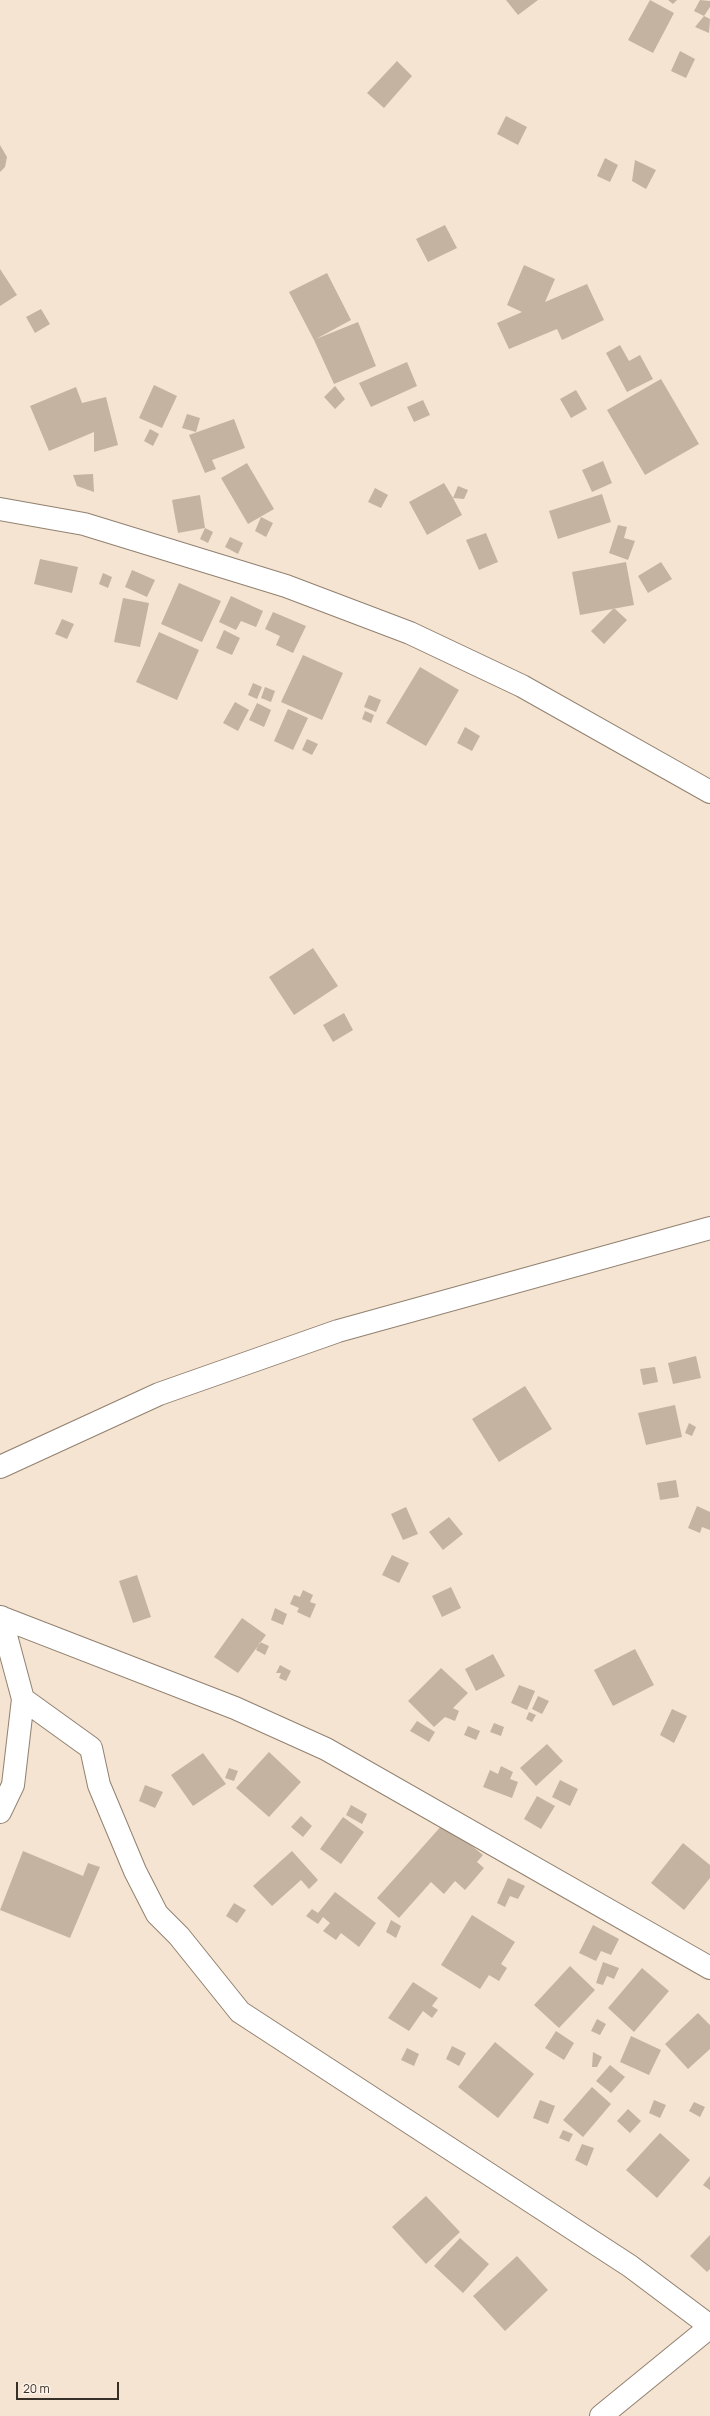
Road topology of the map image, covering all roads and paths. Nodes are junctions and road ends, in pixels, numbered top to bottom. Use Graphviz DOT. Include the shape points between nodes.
graph roads {
  1 [pos="0,509"];
  2 [pos="710,792"];
  3 [pos="710,1228"];
  4 [pos="0,1467"];
  5 [pos="0,1617"];
  6 [pos="23,1699"];
  7 [pos="0,1812"];
  8 [pos="710,1968"];
  9 [pos="710,2326"];
  10 [pos="601,2416"];
  1 -- 2 [label="street" via="84,524 286,586 410,633 522,686"];
  3 -- 4 [label="street" via="338,1331 159,1394"];
  5 -- 6 [label="street"];
  5 -- 8 [label="street" via="234,1708 326,1749"];
  6 -- 7 [label="street" via="13,1785"];
  6 -- 9 [label="street" via="91,1748 99,1785 135,1871 157,1914 179,1936 240,2012 630,2266"];
  9 -- 10 [label="street"];
}
